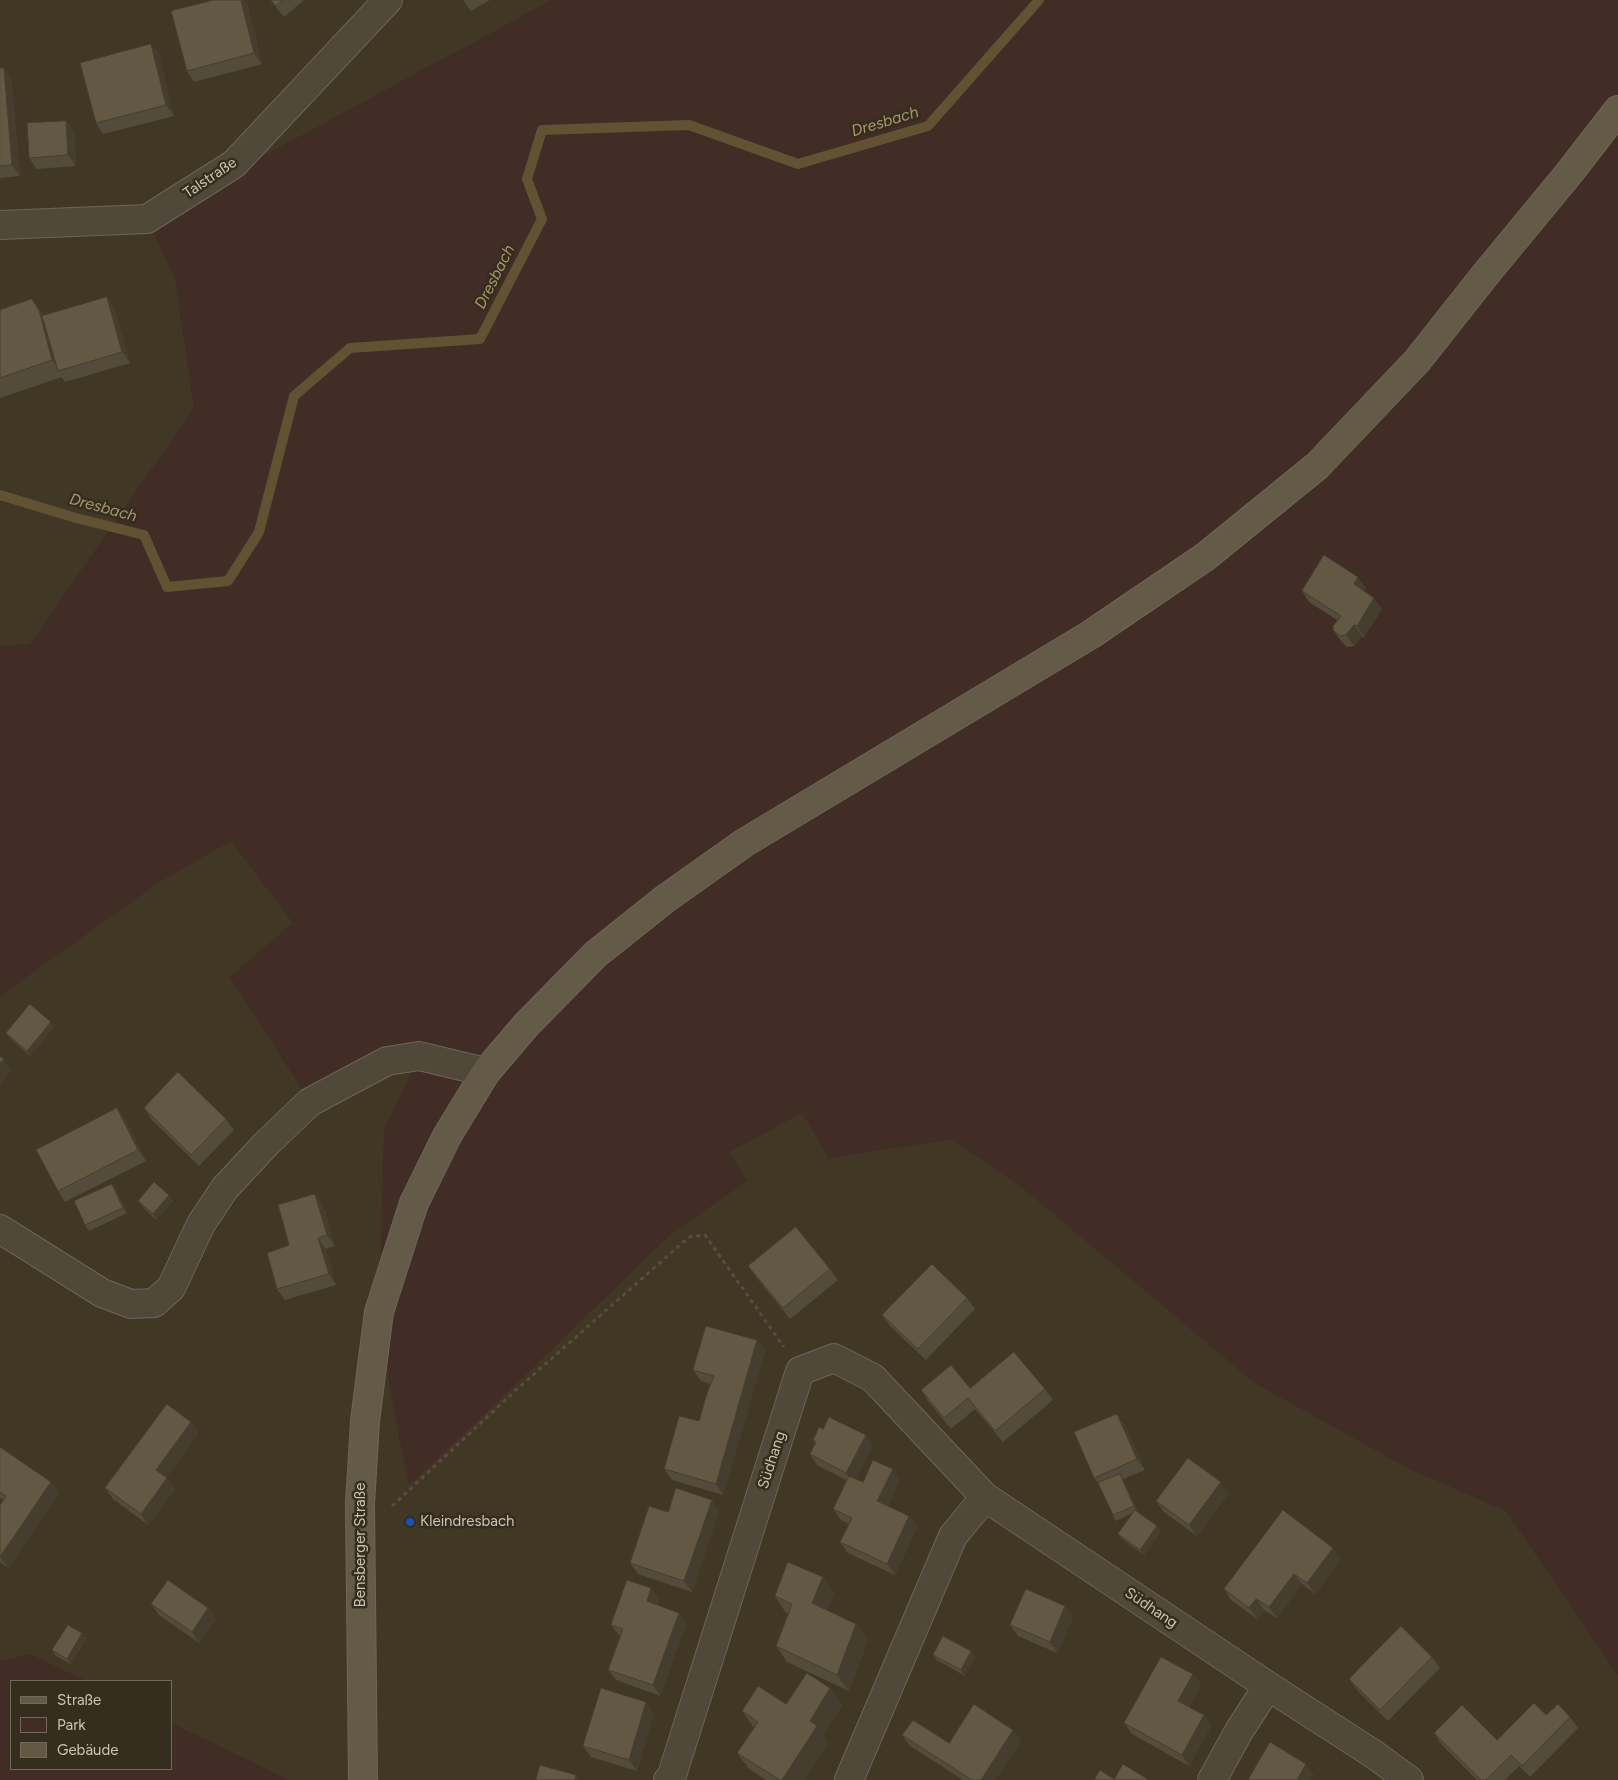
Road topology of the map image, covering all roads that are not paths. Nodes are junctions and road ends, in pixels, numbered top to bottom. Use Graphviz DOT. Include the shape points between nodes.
graph roads {
  1 [pos="388,0"];
  2 [pos="1618,110"];
  3 [pos="0,225"];
  4 [pos="486,1072"];
  5 [pos="0,1229"];
  6 [pos="985,1497"];
  7 [pos="1268,1686"];
  8 [pos="363,1780"];
  9 [pos="668,1780"];
  10 [pos="849,1780"];
  11 [pos="1212,1780"];
  12 [pos="1409,1780"];
  1 -- 3 [label="street, Talstraße" via="234,164 147,219"];
  2 -- 4 [label="main road, Bensberger Straße" via="1417,361 1317,466 1205,557 1090,635 744,843 665,899 596,954 527,1024"];
  4 -- 5 [label="street" via="419,1056 387,1061 310,1102 225,1188 201,1224 171,1288 154,1304 130,1304 102,1293"];
  4 -- 8 [label="main road, Bensberger Straße" via="447,1136 414,1203 379,1312 364,1421 360,1504"];
  6 -- 7 [label="street, Südhang"];
  6 -- 9 [label="street, Südhang" via="872,1378 834,1358 800,1371"];
  6 -- 10 [label="street" via="953,1536"];
  7 -- 11 [label="street"];
  7 -- 12 [label="street, Südhang"];
}
